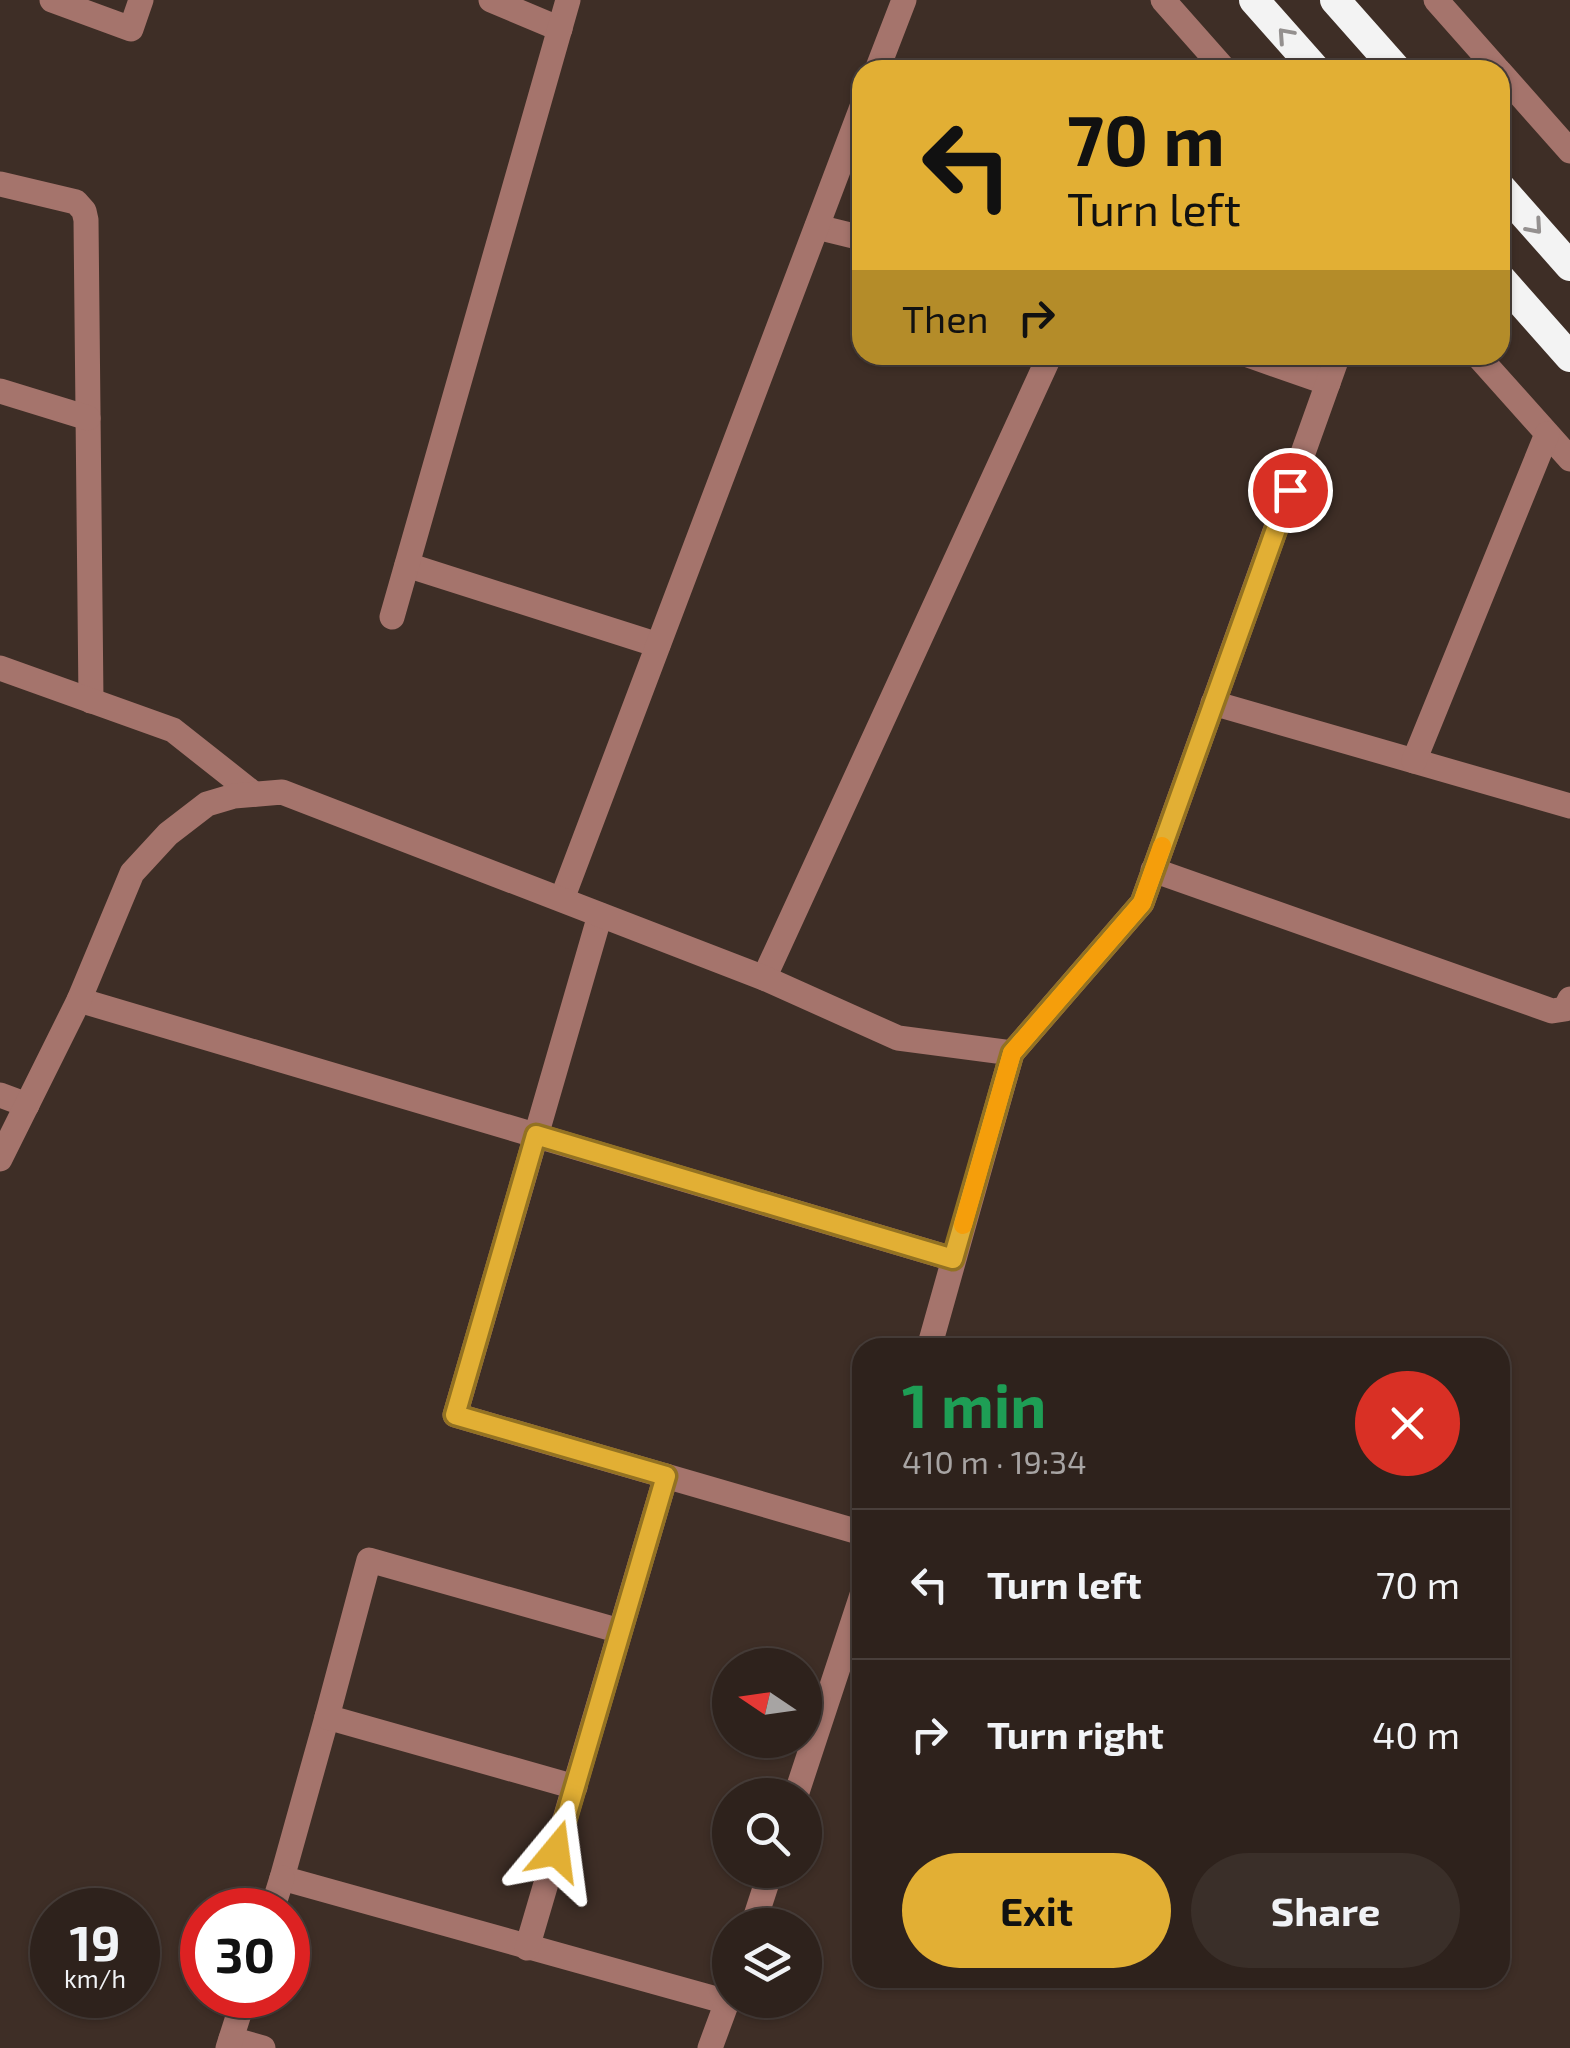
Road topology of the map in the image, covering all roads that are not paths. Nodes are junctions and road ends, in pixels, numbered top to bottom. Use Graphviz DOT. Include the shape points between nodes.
graph roads {
  1 [pos="52,0"];
  2 [pos="141,0"];
  3 [pos="491,0"];
  4 [pos="568,0"];
  5 [pos="904,0"];
  6 [pos="1163,0"];
  7 [pos="1254,0"];
  8 [pos="1335,0"];
  9 [pos="1436,0"];
  10 [pos="560,28"];
  11 [pos="881,60"];
  12 [pos="1216,60"];
  13 [pos="1307,60"];
  14 [pos="1388,60"];
  15 [pos="1489,60"];
  16 [pos="1510,83"];
  17 [pos="852,133"];
  18 [pos="1570,151"];
  19 [pos="0,184"];
  20 [pos="1510,198"];
  21 [pos="816,226"];
  22 [pos="852,235"];
  23 [pos="1570,266"];
  24 [pos="1510,289"];
  25 [pos="1570,356"];
  26 [pos="1045,365"];
  27 [pos="1276,365"];
  28 [pos="1335,365"];
  29 [pos="1486,365"];
  30 [pos="1328,384"];
  31 [pos="0,391"];
  32 [pos="88,418"];
  33 [pos="1547,434"];
  34 [pos="1570,459"];
  35 [pos="407,565"];
  36 [pos="392,617"];
  37 [pos="658,645"];
  38 [pos="0,668"];
  39 [pos="91,701"];
  40 [pos="1213,703"];
  41 [pos="1414,761"];
  42 [pos="254,794"];
  43 [pos="1570,806"];
  44 [pos="1153,870"];
  45 [pos="562,899"];
  46 [pos="600,915"];
  47 [pos="764,978"];
  48 [pos="79,1000"];
  49 [pos="1570,1000"];
  50 [pos="1012,1053"];
  51 [pos="0,1095"];
  52 [pos="27,1105"];
  53 [pos="536,1135"];
  54 [pos="0,1158"];
  55 [pos="953,1259"];
  56 [pos="932,1338"];
  57 [pos="666,1476"];
  58 [pos="852,1530"];
  59 [pos="852,1625"];
  60 [pos="620,1630"];
  61 [pos="326,1717"];
  62 [pos="802,1778"];
  63 [pos="575,1787"];
  64 [pos="282,1878"];
  65 [pos="279,1888"];
  66 [pos="528,1948"];
  67 [pos="712,1994"];
  68 [pos="237,2018"];
  69 [pos="721,2018"];
  70 [pos="229,2044"];
  71 [pos="263,2048"];
  72 [pos="710,2048"];
  1 -- 2 [label="street" via="132,29"];
  3 -- 10 [label="street"];
  4 -- 10 [label="street"];
  5 -- 11 [label="street"];
  6 -- 12 [label="street"];
  13 -- 7 [label="highway, one-way"];
  8 -- 14 [label="highway"];
  9 -- 15 [label="street"];
  10 -- 35 [label="street"];
  16 -- 18 [label="street"];
  17 -- 21 [label="street"];
  19 -- 32 [label="street" via="76,202 84,212"];
  20 -- 23 [label="highway, one-way"];
  21 -- 22 [label="street"];
  21 -- 37 [label="street"];
  24 -- 25 [label="highway"];
  26 -- 47 [label="street"];
  27 -- 30 [label="street"];
  28 -- 30 [label="street"];
  29 -- 33 [label="street"];
  30 -- 40 [label="street"];
  31 -- 32 [label="street"];
  32 -- 39 [label="street"];
  33 -- 34 [label="street"];
  33 -- 41 [label="street"];
  35 -- 36 [label="street"];
  35 -- 37 [label="street"];
  37 -- 45 [label="street"];
  38 -- 39 [label="street"];
  39 -- 42 [label="street" via="173,730"];
  40 -- 41 [label="street"];
  40 -- 44 [label="street"];
  41 -- 43 [label="street"];
  42 -- 45 [label="street" via="282,792"];
  42 -- 48 [label="street" via="207,804 132,873"];
  44 -- 49 [label="street" via="1552,1011 1565,1009"];
  44 -- 50 [label="street" via="1142,903"];
  45 -- 46 [label="street"];
  46 -- 47 [label="street"];
  46 -- 53 [label="street"];
  47 -- 50 [label="street" via="898,1038"];
  48 -- 52 [label="street"];
  48 -- 53 [label="street"];
  50 -- 55 [label="street"];
  51 -- 52 [label="street"];
  52 -- 54 [label="street"];
  53 -- 55 [label="street"];
  53 -- 57 [label="street" via="455,1415"];
  55 -- 56 [label="street"];
  57 -- 58 [label="street"];
  57 -- 60 [label="street"];
  59 -- 62 [label="street"];
  60 -- 61 [label="street" via="369,1560"];
  60 -- 63 [label="street"];
  61 -- 63 [label="street"];
  61 -- 64 [label="street"];
  63 -- 66 [label="street"];
  64 -- 65 [label="street"];
  64 -- 66 [label="street"];
  66 -- 67 [label="street"];
  68 -- 70 [label="street"];
  69 -- 72 [label="street"];
  70 -- 71 [label="street"];
}
